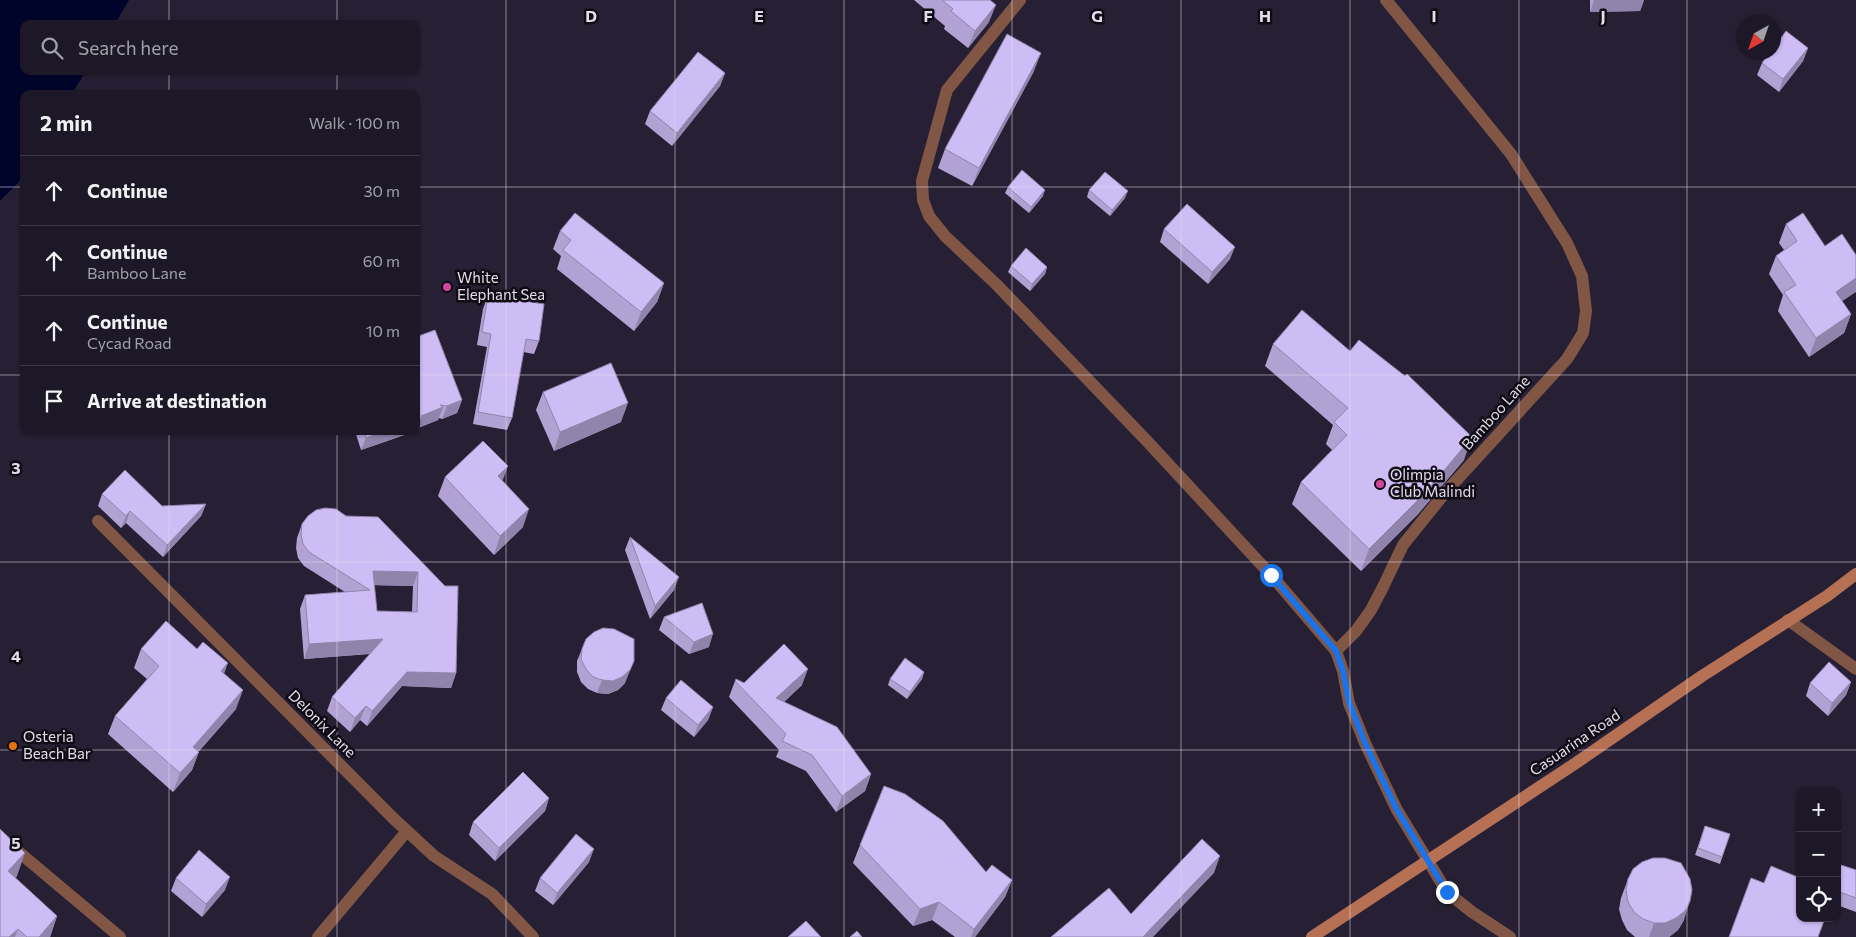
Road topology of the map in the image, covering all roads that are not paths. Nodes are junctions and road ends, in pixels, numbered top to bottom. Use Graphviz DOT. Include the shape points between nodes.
graph roads {
  1 [pos="1020,0"];
  2 [pos="1386,0"];
  3 [pos="98,521"];
  4 [pos="1856,574"];
  5 [pos="1788,620"];
  6 [pos="1336,651"];
  7 [pos="1856,669"];
  8 [pos="407,831"];
  9 [pos="14,848"];
  10 [pos="1428,860"];
  11 [pos="120,937"];
  12 [pos="318,937"];
  13 [pos="533,937"];
  14 [pos="1312,937"];
  15 [pos="1510,937"];
  1 -- 6 [label="street" via="948,90 922,181 922,200 929,216 1153,447"];
  2 -- 6 [label="street, Bamboo Lane" via="1511,154 1567,243 1582,276 1586,311 1583,333 1567,359 1402,545 1371,610"];
  3 -- 8 [label="street, Delonix Lane"];
  4 -- 5 [label="street, Casuarina Road"];
  5 -- 7 [label="street"];
  5 -- 10 [label="street, Casuarina Road"];
  6 -- 10 [label="street" via="1349,702 1365,743 1397,810"];
  8 -- 12 [label="street"];
  8 -- 13 [label="street, Delonix Lane" via="434,856 492,894"];
  9 -- 11 [label="street"];
  10 -- 14 [label="street, Casuarina Road"];
  10 -- 15 [label="street" via="1447,892"];
}
